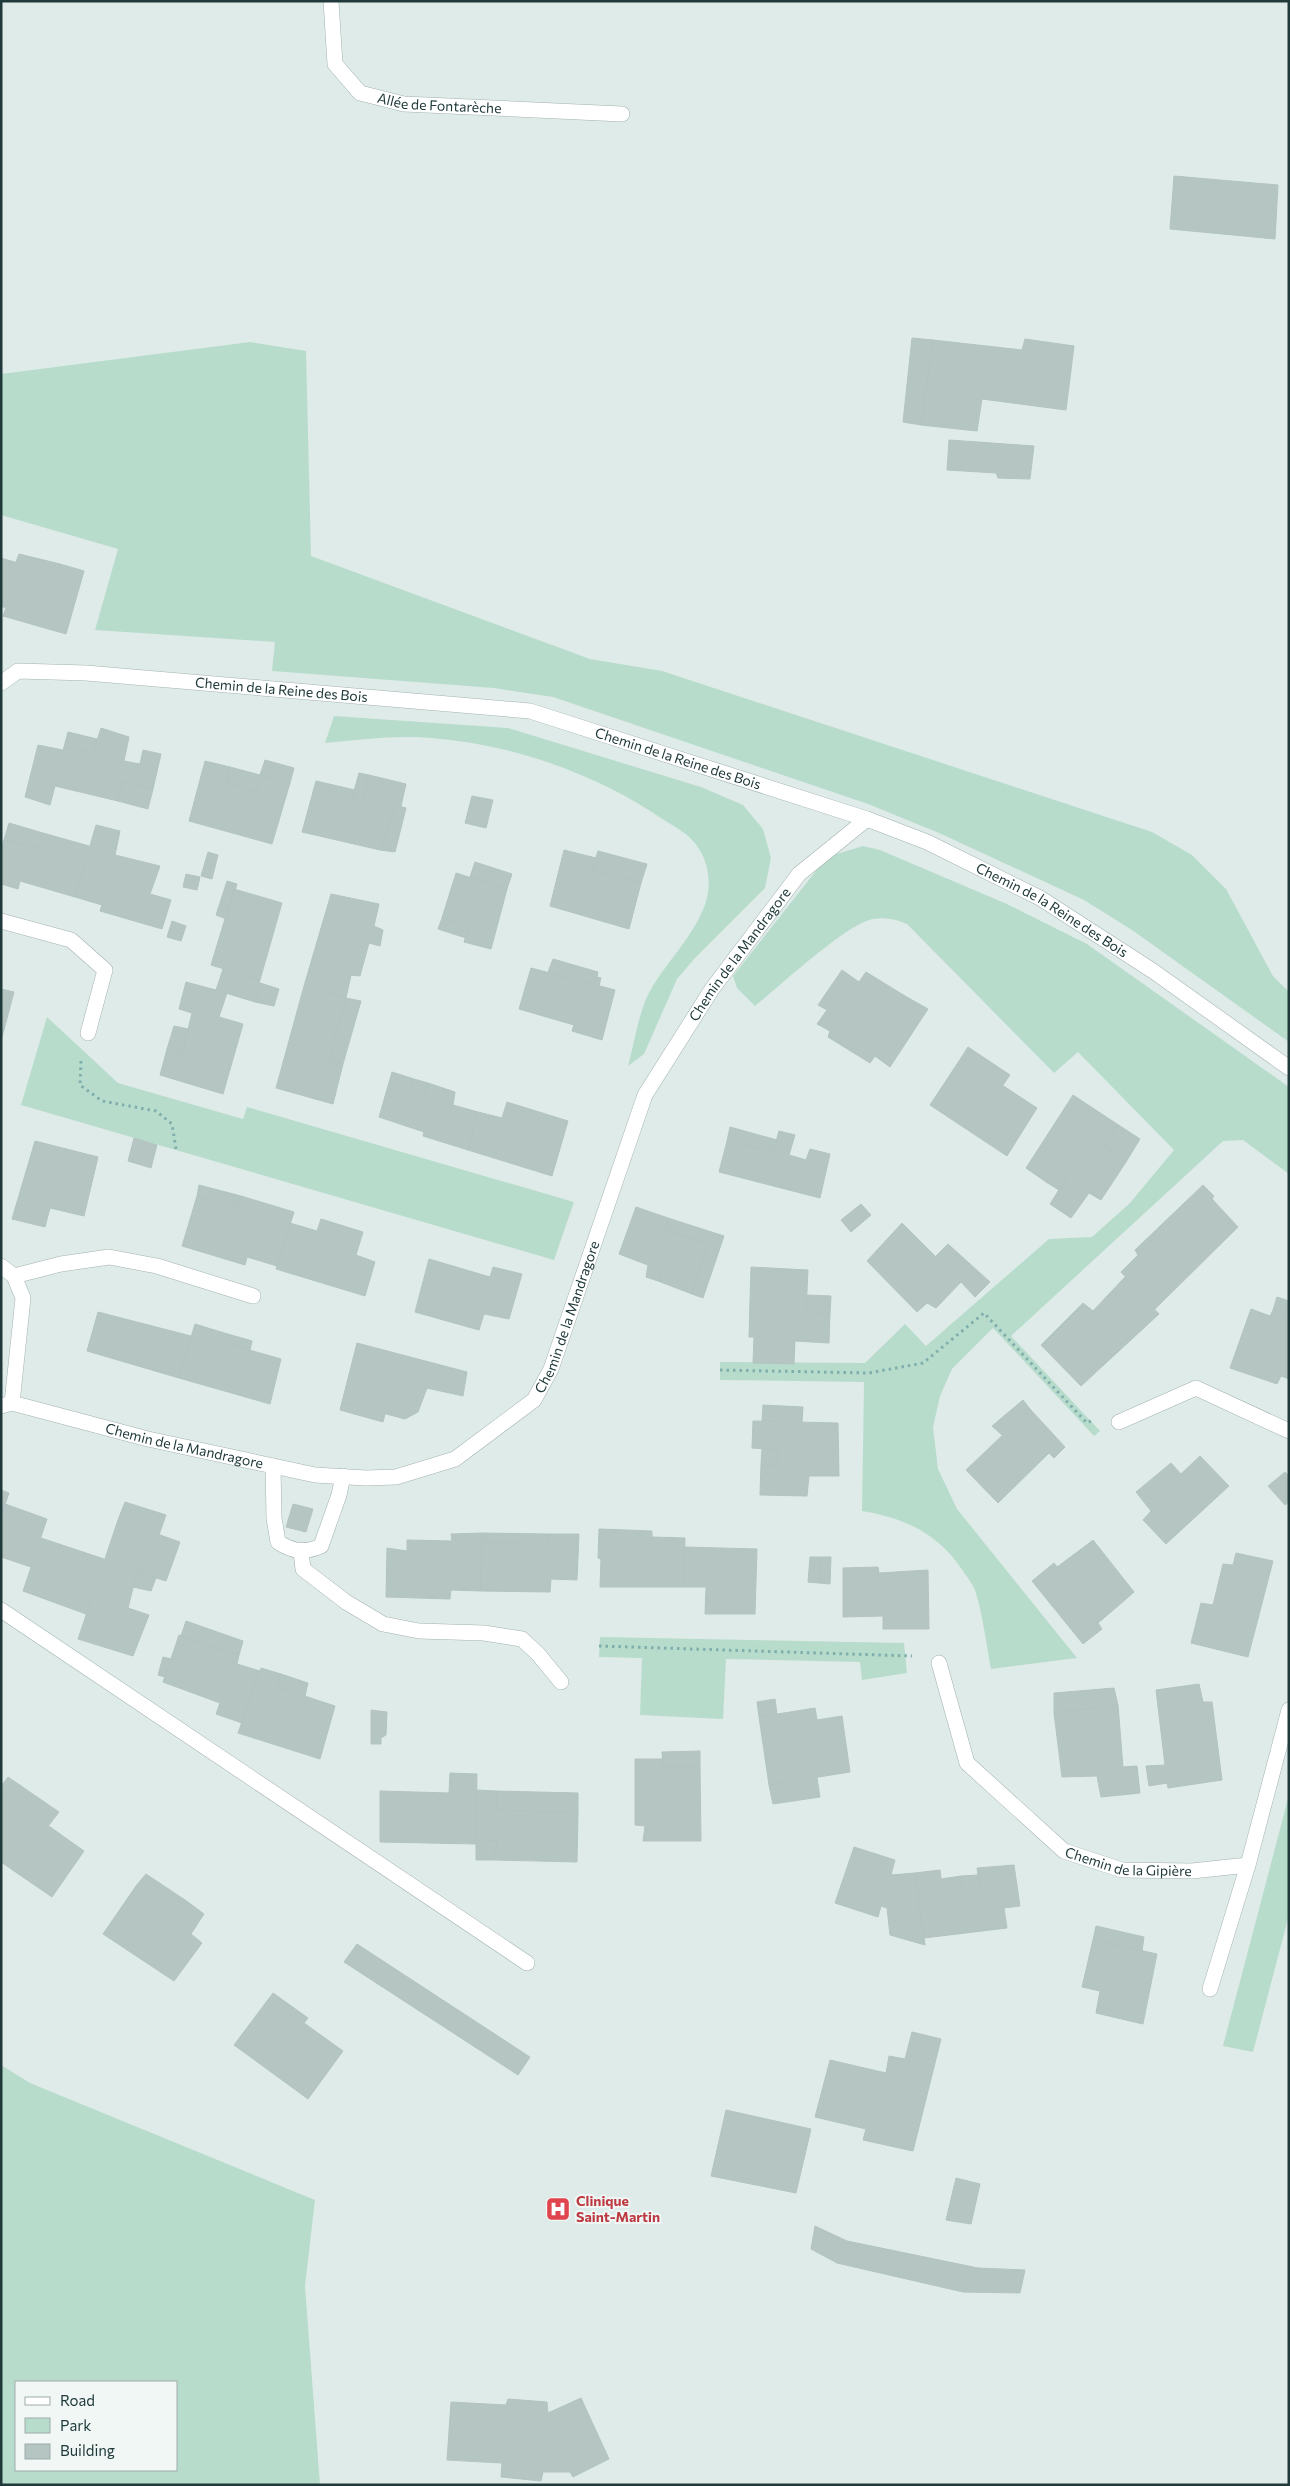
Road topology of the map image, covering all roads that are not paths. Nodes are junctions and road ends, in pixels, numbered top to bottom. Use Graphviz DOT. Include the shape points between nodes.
graph roads {
  1 [pos="331,1"];
  2 [pos="622,114"];
  3 [pos="1,683"];
  4 [pos="867,819"];
  5 [pos="1,921"];
  6 [pos="88,1033"];
  7 [pos="1289,1068"];
  8 [pos="1,1266"];
  9 [pos="14,1276"];
  10 [pos="253,1296"];
  11 [pos="7,1404"];
  12 [pos="1119,1422"];
  13 [pos="1289,1431"];
  14 [pos="273,1466"];
  15 [pos="342,1476"];
  16 [pos="301,1551"];
  17 [pos="1,1610"];
  18 [pos="939,1663"];
  19 [pos="562,1682"];
  20 [pos="1289,1710"];
  21 [pos="1248,1865"];
  22 [pos="527,1963"];
  23 [pos="1210,1989"];
  1 -- 2 [label="street, Allée de Fontarèche" via="335,64 360,93 404,104"];
  3 -- 4 [label="street, Chemin de la Reine des Bois" via="18,671 86,673 530,711"];
  4 -- 7 [label="street, Chemin de la Reine des Bois" via="927,842 1040,898 1153,971"];
  4 -- 15 [label="street, Chemin de la Mandragore" via="799,874 712,989 645,1094 552,1368 534,1400 455,1459 396,1476"];
  5 -- 6 [label="street" via="71,940 105,970"];
  8 -- 9 [label="street"];
  9 -- 10 [label="street" via="61,1264 109,1257 157,1266"];
  9 -- 11 [label="street" via="24,1298"];
  11 -- 14 [label="street, Chemin de la Mandragore"];
  12 -- 13 [label="street" via="1196,1388"];
  14 -- 15 [label="street, Chemin de la Mandragore" via="315,1475"];
  14 -- 16 [label="street" via="278,1542 290,1550"];
  15 -- 16 [label="street" via="322,1546"];
  16 -- 19 [label="street" via="303,1569 346,1602 383,1624 419,1631 484,1633 522,1640"];
  17 -- 22 [label="street"];
  18 -- 21 [label="street, Chemin de la Gipière" via="967,1762 1064,1851 1122,1870 1192,1871"];
  20 -- 21 [label="street"];
  21 -- 23 [label="street"];
}
